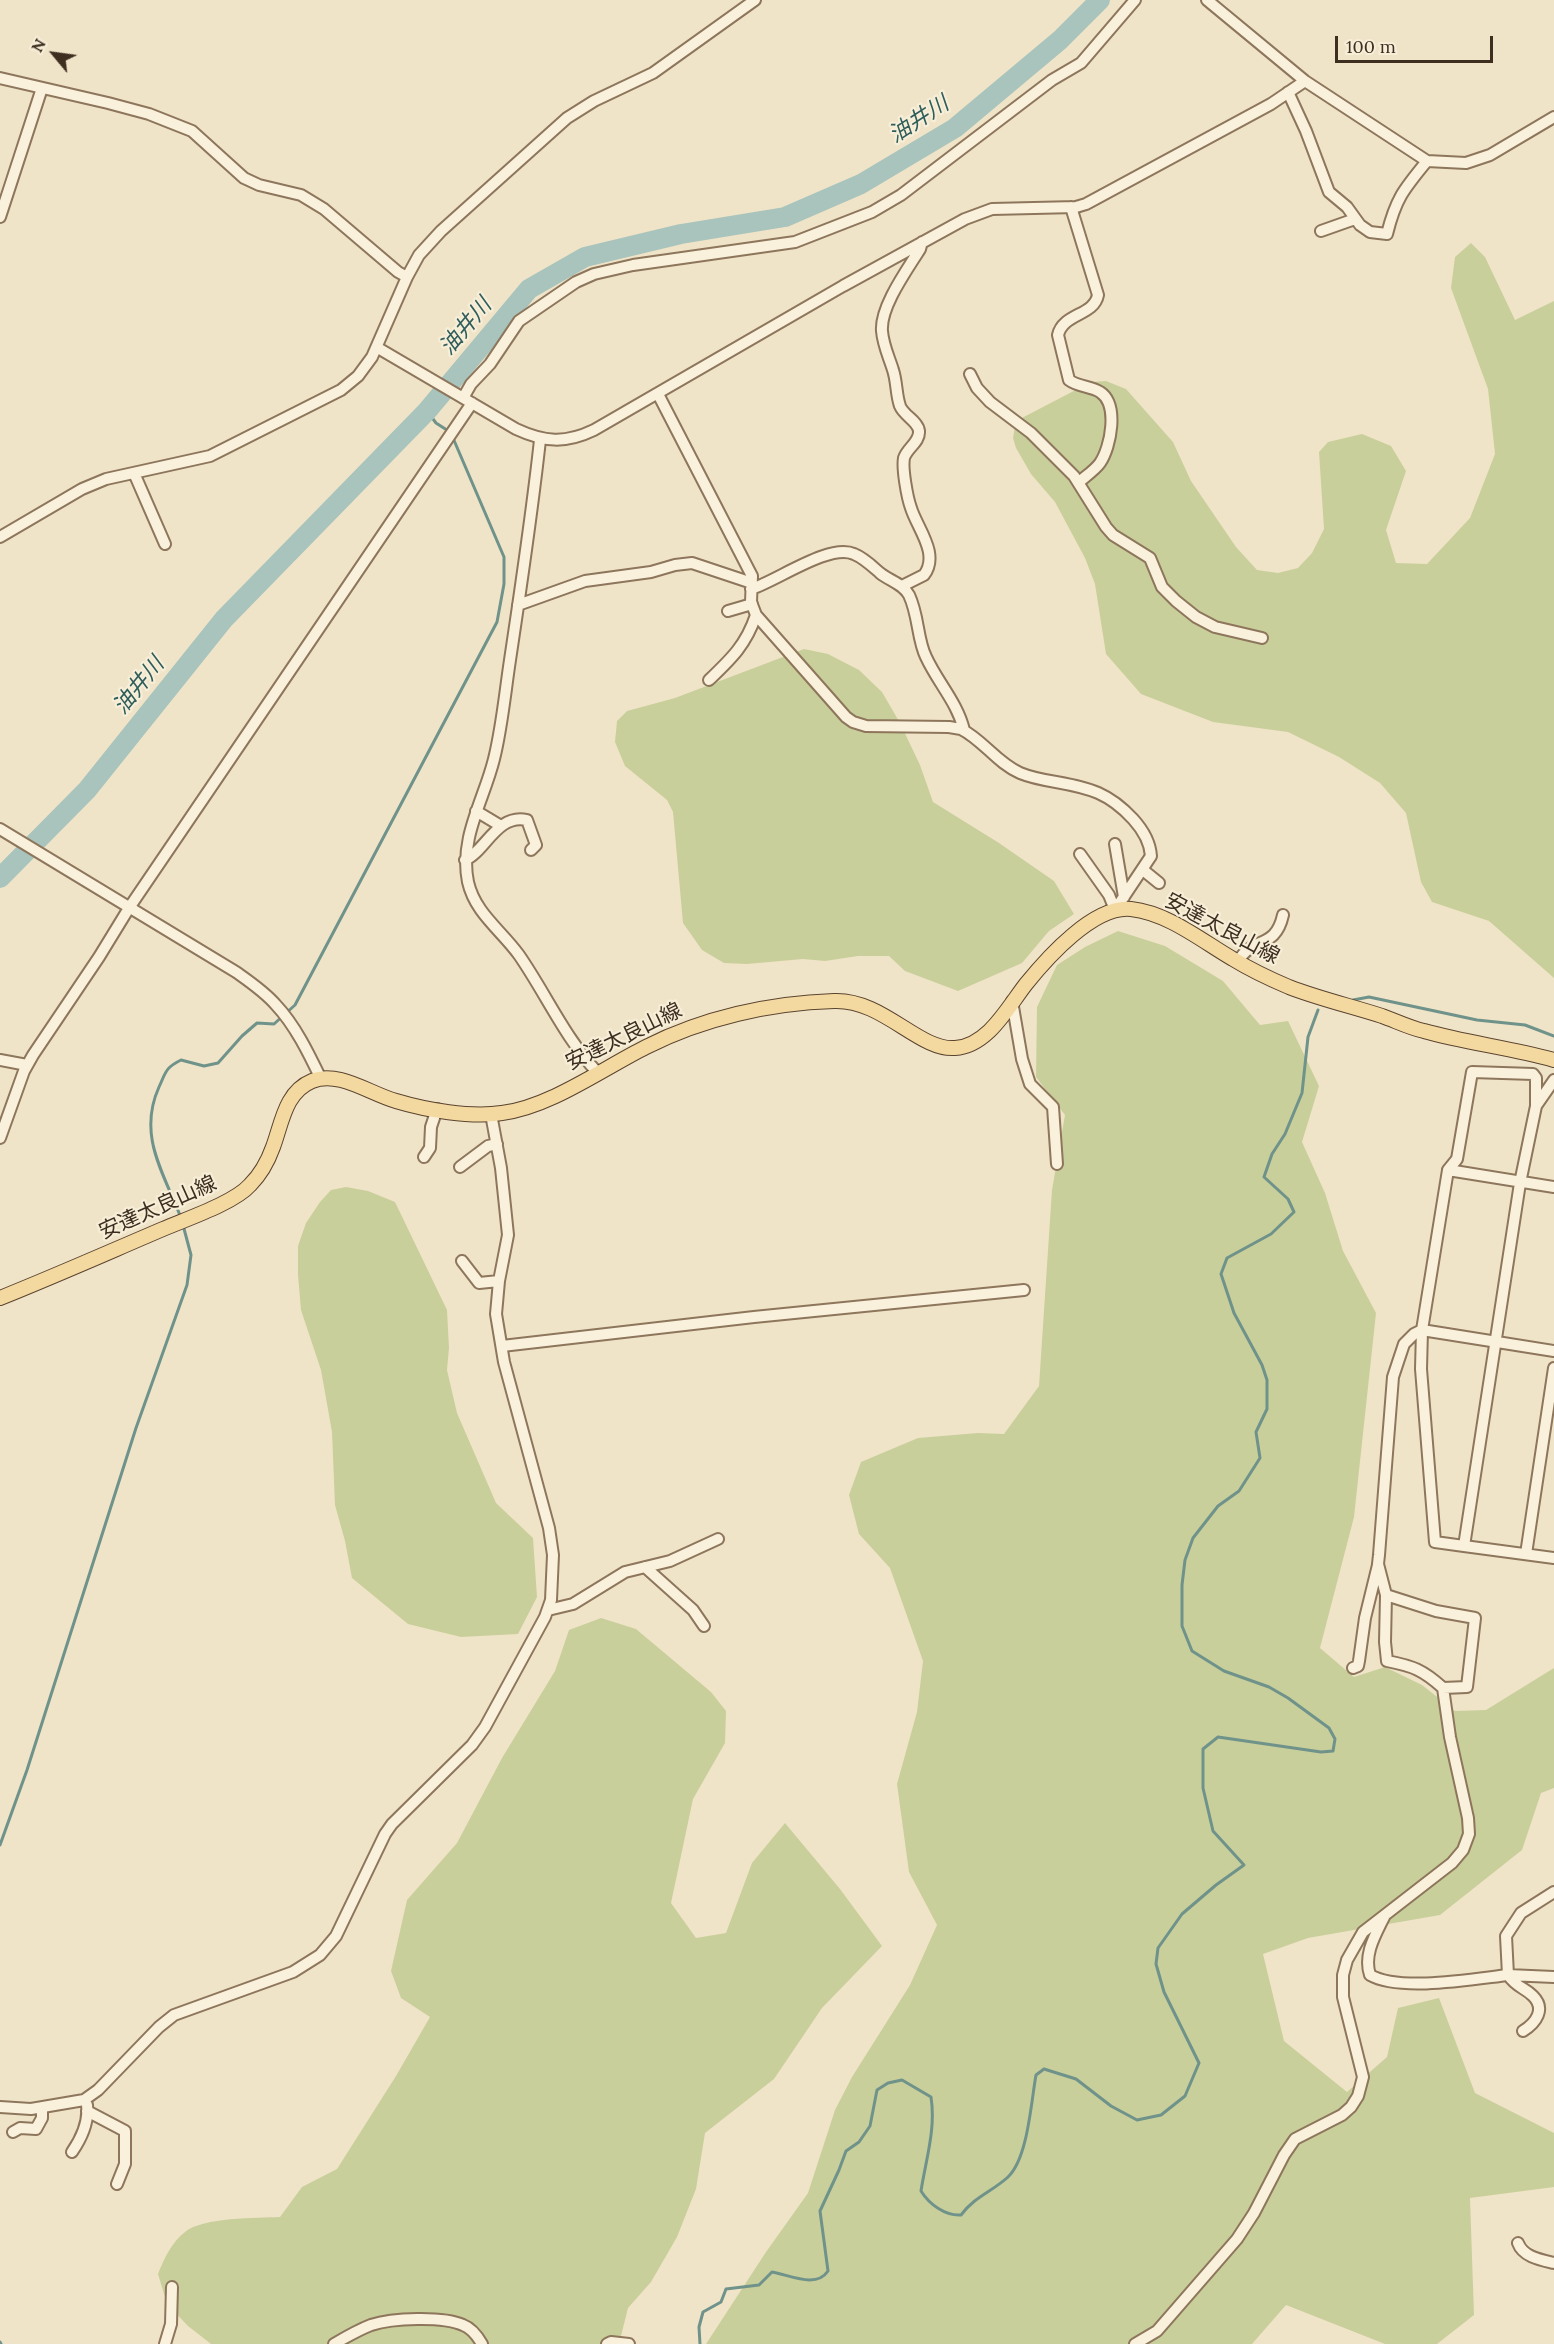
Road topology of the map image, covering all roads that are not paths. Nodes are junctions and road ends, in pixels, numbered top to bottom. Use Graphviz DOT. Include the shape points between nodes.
graph roads {
  1 [pos="755,0"];
  2 [pos="1135,0"];
  3 [pos="1207,0"];
  4 [pos="0,78"];
  5 [pos="1305,81"];
  6 [pos="42,88"];
  7 [pos="1288,92"];
  8 [pos="1554,117"];
  9 [pos="1427,161"];
  10 [pos="1071,207"];
  11 [pos="0,217"];
  12 [pos="1355,219"];
  13 [pos="1321,231"];
  14 [pos="922,242"];
  15 [pos="407,277"];
  16 [pos="378,348"];
  17 [pos="970,374"];
  18 [pos="658,394"];
  19 [pos="463,398"];
  20 [pos="540,440"];
  21 [pos="134,473"];
  22 [pos="1079,482"];
  23 [pos="0,537"];
  24 [pos="165,544"];
  25 [pos="752,586"];
  26 [pos="902,586"];
  27 [pos="752,604"];
  28 [pos="518,605"];
  29 [pos="728,611"];
  30 [pos="756,615"];
  31 [pos="1262,638"];
  32 [pos="709,680"];
  33 [pos="964,730"];
  34 [pos="476,811"];
  35 [pos="501,826"];
  36 [pos="0,829"];
  37 [pos="1115,844"];
  38 [pos="531,850"];
  39 [pos="1080,854"];
  40 [pos="465,860"];
  41 [pos="1143,870"];
  42 [pos="1159,883"];
  43 [pos="1124,897"];
  44 [pos="129,908"];
  45 [pos="1115,910"];
  46 [pos="1283,915"];
  47 [pos="1238,962"];
  48 [pos="1012,1001"];
  49 [pos="0,1060"];
  50 [pos="1554,1060"];
  51 [pos="27,1065"];
  52 [pos="597,1072"];
  53 [pos="321,1079"];
  54 [pos="1554,1080"];
  55 [pos="1536,1106"];
  56 [pos="437,1109"];
  57 [pos="490,1114"];
  58 [pos="0,1138"];
  59 [pos="497,1144"];
  60 [pos="424,1157"];
  61 [pos="1057,1164"];
  62 [pos="459,1167"];
  63 [pos="1448,1170"];
  64 [pos="1520,1183"];
  65 [pos="1554,1187"];
  66 [pos="462,1260"];
  67 [pos="499,1281"];
  68 [pos="1024,1290"];
  69 [pos="0,1298"];
  70 [pos="1422,1330"];
  71 [pos="1496,1342"];
  72 [pos="502,1346"];
  73 [pos="1554,1352"];
  74 [pos="1554,1368"];
  75 [pos="718,1539"];
  76 [pos="1464,1546"];
  77 [pos="1526,1554"];
  78 [pos="1554,1558"];
  79 [pos="1378,1564"];
  80 [pos="645,1568"];
  81 [pos="1386,1595"];
  82 [pos="548,1610"];
  83 [pos="704,1626"];
  84 [pos="1353,1668"];
  85 [pos="1443,1688"];
  86 [pos="1554,1892"];
  87 [pos="1387,1912"];
  88 [pos="1508,1975"];
  89 [pos="1554,1977"];
  90 [pos="1523,2031"];
  91 [pos="86,2099"];
  92 [pos="0,2107"];
  93 [pos="42,2107"];
  94 [pos="87,2111"];
  95 [pos="13,2132"];
  96 [pos="72,2152"];
  97 [pos="117,2184"];
  98 [pos="1518,2243"];
  99 [pos="1554,2263"];
  100 [pos="172,2288"];
  101 [pos="165,2344"];
  102 [pos="334,2344"];
  103 [pos="482,2344"];
  104 [pos="607,2344"];
  105 [pos="629,2344"];
  106 [pos="1135,2344"];
  1 -- 15 [label="street" via="653,72 567,118 441,231 419,255"];
  2 -- 19 [label="street" via="1081,63 1052,80 891,201 795,242 633,265 576,282 519,321"];
  3 -- 5 [label="street"];
  4 -- 6 [label="street"];
  5 -- 7 [label="street"];
  5 -- 9 [label="street"];
  6 -- 11 [label="street"];
  6 -- 15 [label="street" via="108,102 192,131 244,178 301,195 324,208"];
  7 -- 10 [label="street" via="1086,204"];
  7 -- 12 [label="street" via="1329,192"];
  8 -- 9 [label="street" via="1490,155 1466,163"];
  9 -- 12 [label="street" via="1402,192 1387,234 1370,232"];
  10 -- 14 [label="street" via="992,209"];
  10 -- 22 [label="street" via="1098,295 1094,304 1063,323 1058,335 1069,380 1099,391 1111,414 1105,454"];
  12 -- 13 [label="street"];
  14 -- 18 [label="street"];
  14 -- 26 [label="street" via="890,300 882,328 900,406 920,432 904,457 904,467 910,507 925,539 930,563 924,575"];
  15 -- 16 [label="street"];
  16 -- 19 [label="street"];
  16 -- 21 [label="street" via="358,376 341,390 269,428 210,456"];
  17 -- 22 [label="street" via="990,402 1031,433"];
  18 -- 20 [label="street" via="583,436"];
  18 -- 25 [label="street" via="752,576"];
  19 -- 20 [label="street"];
  19 -- 44 [label="street" via="452,433"];
  20 -- 28 [label="street"];
  21 -- 23 [label="street" via="82,489"];
  21 -- 24 [label="street"];
  22 -- 31 [label="street" via="1106,527 1150,558 1162,587 1176,601 1215,627"];
  25 -- 26 [label="street" via="767,584 817,559 849,552"];
  25 -- 27 [label="street"];
  25 -- 28 [label="street" via="692,563 585,581"];
  26 -- 33 [label="street" via="914,607 926,658 960,715"];
  27 -- 29 [label="street"];
  27 -- 30 [label="street"];
  28 -- 34 [label="street" via="494,759"];
  30 -- 32 [label="street" via="740,649"];
  30 -- 33 [label="street" via="853,722 866,726"];
  33 -- 41 [label="street" via="1018,772 1088,788 1119,803 1148,841 1151,856"];
  34 -- 35 [label="street"];
  34 -- 40 [label="street"];
  35 -- 38 [label="street" via="520,818 527,820 536,845"];
  35 -- 40 [label="street"];
  36 -- 44 [label="street"];
  37 -- 43 [label="street"];
  39 -- 45 [label="street"];
  40 -- 52 [label="street" via="470,890 481,914 518,955"];
  41 -- 42 [label="street"];
  41 -- 43 [label="street"];
  43 -- 45 [label="street"];
  44 -- 51 [label="street"];
  44 -- 53 [label="street" via="262,991 278,1006"];
  45 -- 47 [label="main road, 安達太良山線" via="1139,911 1165,919"];
  45 -- 48 [label="main road, 安達太良山線" via="1075,935"];
  46 -- 47 [label="street" via="1271,939 1247,948"];
  47 -- 50 [label="main road, 安達太良山線" via="1293,988 1424,1031"];
  48 -- 52 [label="main road, 安達太良山線" via="986,1035 953,1049 936,1046 869,1007 828,1001 752,1010 695,1024"];
  48 -- 61 [label="street" via="1030,1084 1053,1107"];
  49 -- 51 [label="street"];
  51 -- 58 [label="street"];
  52 -- 57 [label="main road, 安達太良山線" via="543,1101"];
  53 -- 56 [label="main road, 安達太良山線" via="342,1080 397,1101"];
  53 -- 69 [label="main road, 安達太良山線" via="305,1085 291,1099 268,1159 244,1191"];
  54 -- 55 [label="street"];
  55 -- 63 [label="street" via="1533,1074 1473,1072 1456,1159"];
  55 -- 64 [label="street"];
  56 -- 57 [label="main road, 安達太良山線"];
  56 -- 60 [label="street" via="430,1148"];
  57 -- 59 [label="street"];
  59 -- 62 [label="street"];
  59 -- 67 [label="street" via="508,1235"];
  63 -- 64 [label="street"];
  63 -- 70 [label="street"];
  64 -- 65 [label="street"];
  64 -- 71 [label="street"];
  66 -- 67 [label="street" via="479,1282"];
  67 -- 72 [label="street" via="496,1314"];
  68 -- 72 [label="street"];
  70 -- 71 [label="street"];
  70 -- 76 [label="street" via="1421,1369 1435,1542"];
  70 -- 79 [label="street" via="1404,1344 1393,1377"];
  71 -- 73 [label="street"];
  71 -- 76 [label="street"];
  72 -- 82 [label="street" via="550,1537 553,1580"];
  74 -- 77 [label="street"];
  75 -- 80 [label="street"];
  76 -- 77 [label="street"];
  77 -- 78 [label="street"];
  79 -- 81 [label="street"];
  79 -- 84 [label="street" via="1358,1666"];
  80 -- 82 [label="street" via="625,1572 573,1604"];
  80 -- 83 [label="street" via="688,1605"];
  81 -- 85 [label="street" via="1387,1661 1414,1666"];
  81 -- 85 [label="street" via="1475,1618 1467,1687"];
  82 -- 91 [label="street" via="494,1713 472,1745 385,1834 327,1948 293,1972 174,2015"];
  85 -- 87 [label="street" via="1469,1834 1452,1863"];
  86 -- 88 [label="street" via="1521,1913 1506,1936"];
  87 -- 88 [label="street" via="1368,1957 1370,1975 1378,1980 1409,1984"];
  87 -- 106 [label="street" via="1353,1946 1343,1975 1343,1997 1363,2077 1358,2096 1342,2115 1295,2139 1237,2239 1156,2331"];
  88 -- 89 [label="street"];
  88 -- 90 [label="street" via="1515,1985 1533,1996 1539,2008 1536,2021"];
  91 -- 93 [label="street"];
  91 -- 94 [label="street"];
  92 -- 93 [label="street"];
  93 -- 95 [label="street" via="36,2129 20,2128"];
  94 -- 96 [label="street" via="80,2141"];
  94 -- 97 [label="street" via="125,2131 124,2164"];
  98 -- 99 [label="street" via="1528,2255"];
  100 -- 101 [label="street" via="171,2324"];
  102 -- 103 [label="street" via="373,2324 449,2320 465,2325"];
  104 -- 105 [label="street"];
}
